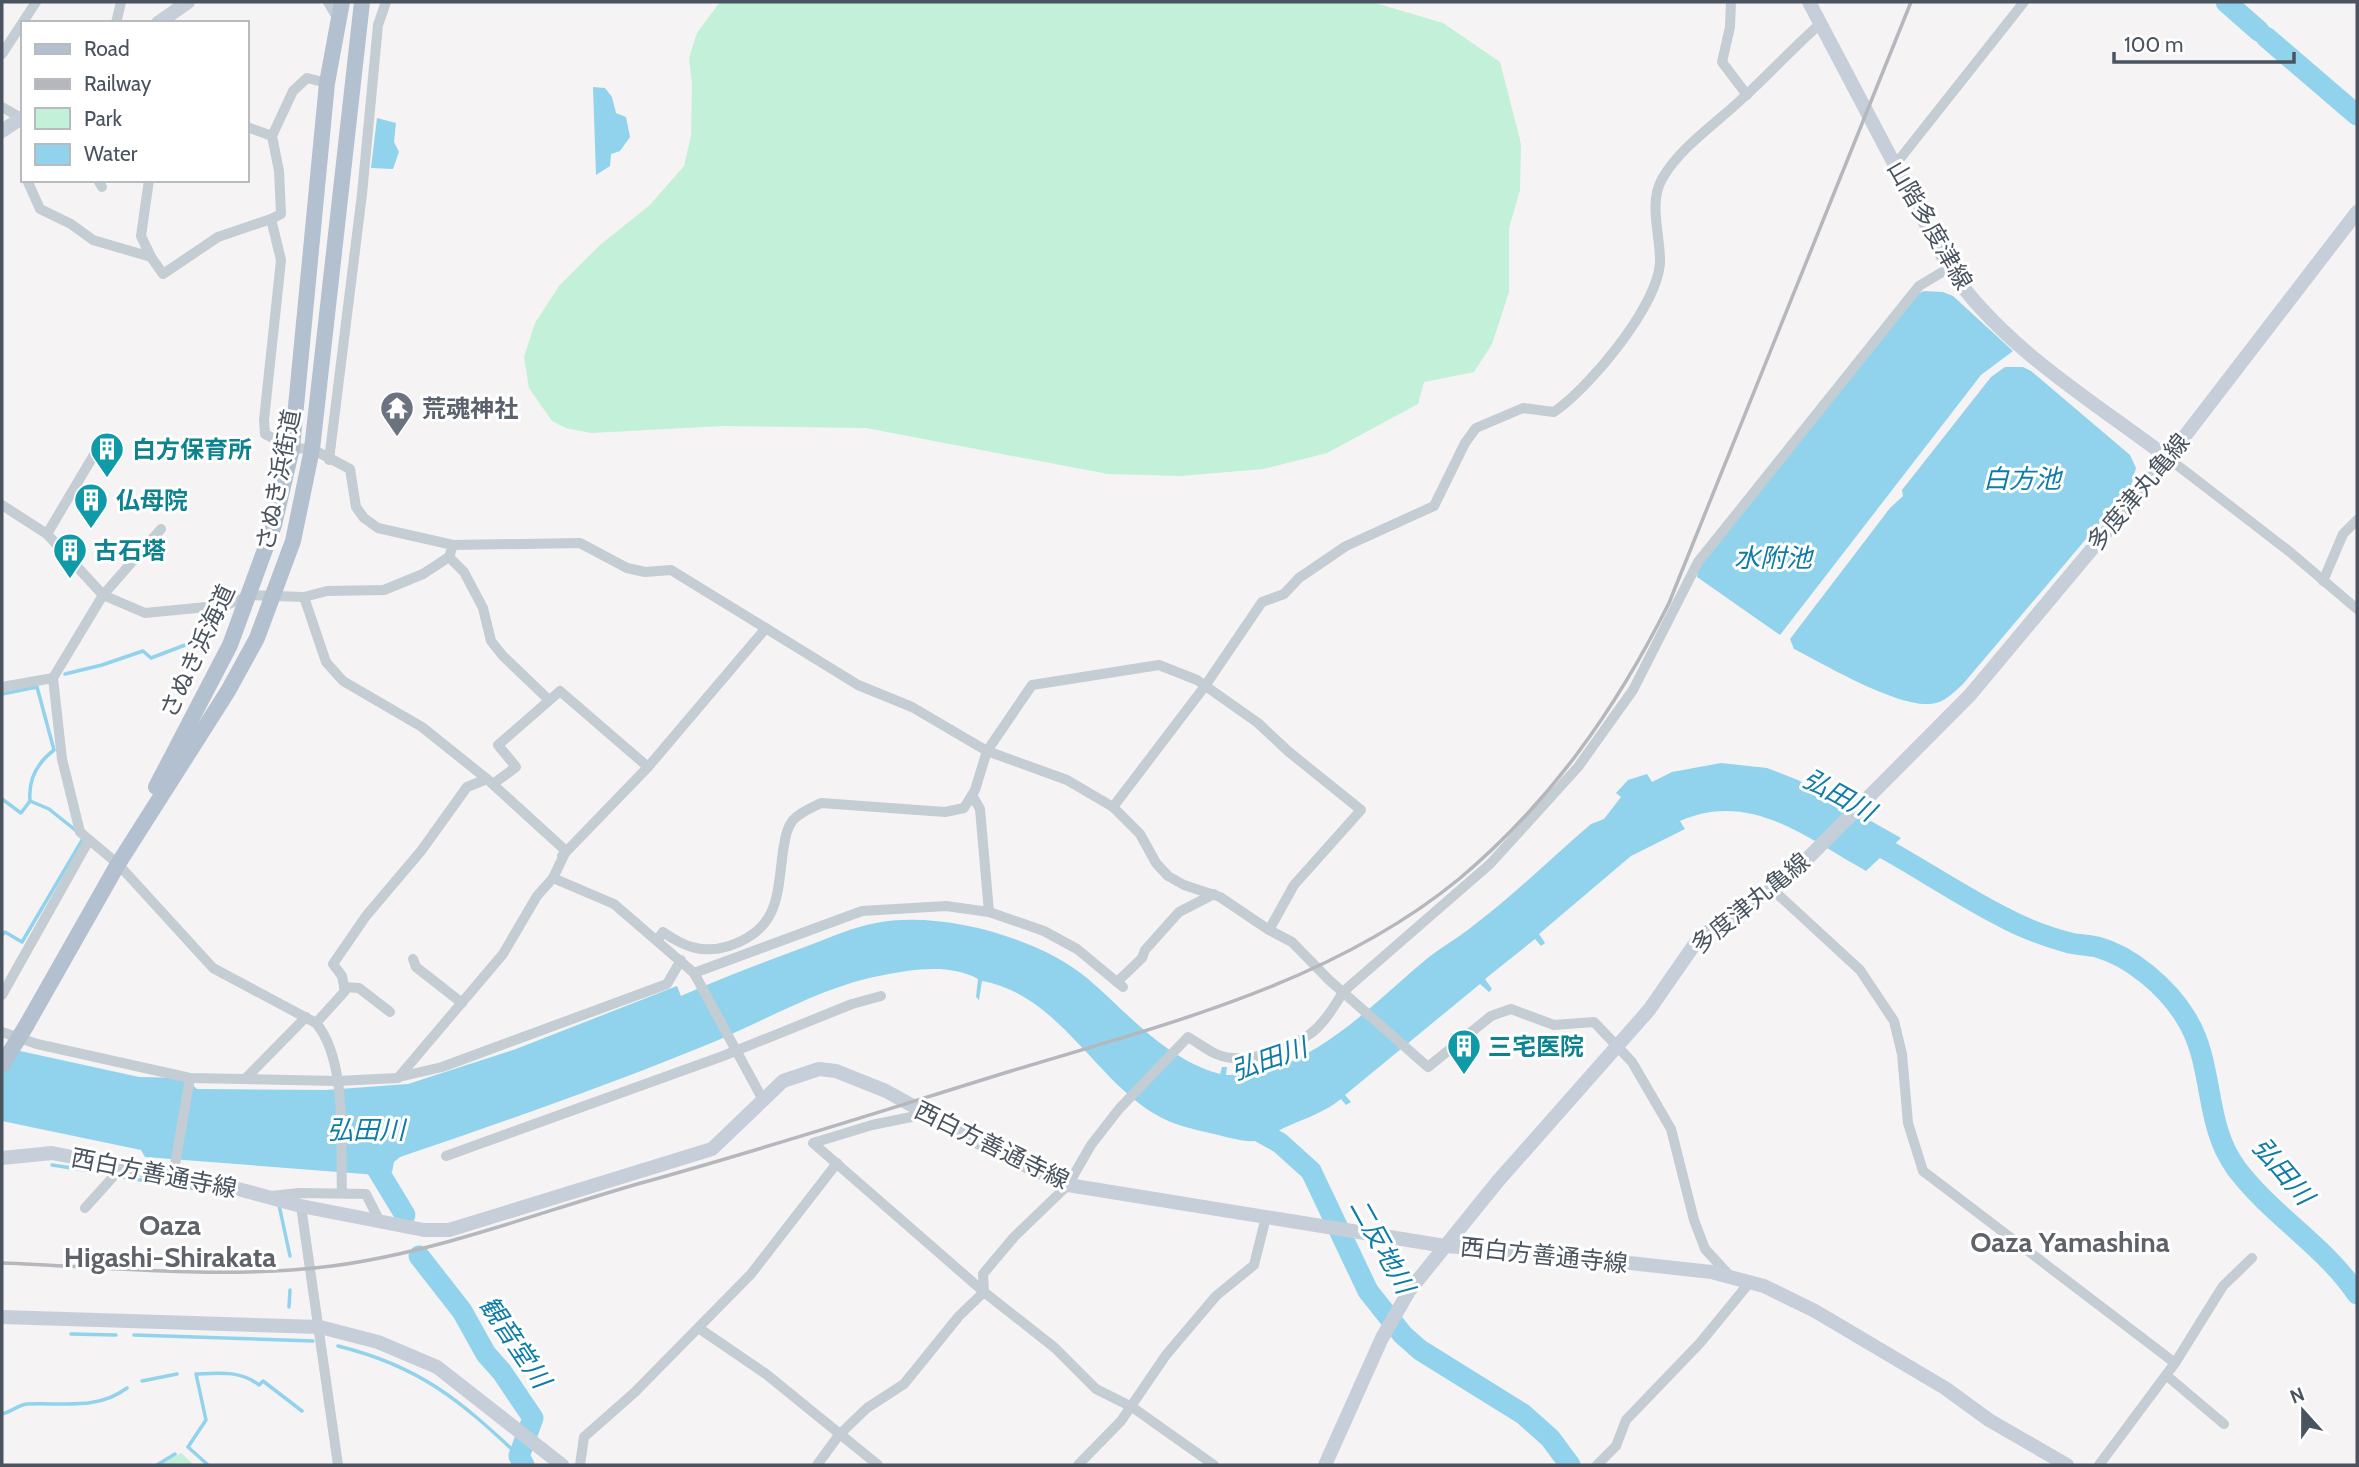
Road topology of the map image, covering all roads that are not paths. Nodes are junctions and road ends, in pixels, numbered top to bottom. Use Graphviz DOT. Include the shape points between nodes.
graph roads {
  1 [pos="36,2"];
  2 [pos="121,2"];
  3 [pos="188,2"];
  4 [pos="328,2"];
  5 [pos="342,2"];
  6 [pos="362,2"];
  7 [pos="386,2"];
  8 [pos="1731,2"];
  9 [pos="1809,2"];
  10 [pos="2024,2"];
  11 [pos="24,21"];
  12 [pos="116,21"];
  13 [pos="161,21"];
  14 [pos="339,22"];
  15 [pos="1821,23"];
  16 [pos="21,25"];
  17 [pos="2,54"];
  18 [pos="327,83"];
  19 [pos="1747,95"];
  20 [pos="2,107"];
  21 [pos="21,117"];
  22 [pos="21,119"];
  23 [pos="248,127"];
  24 [pos="2,131"];
  25 [pos="272,136"];
  26 [pos="1895,166"];
  27 [pos="28,182"];
  28 [pos="149,182"];
  29 [pos="2357,212"];
  30 [pos="271,219"];
  31 [pos="151,257"];
  32 [pos="1949,268"];
  33 [pos="292,448"];
  34 [pos="312,449"];
  35 [pos="95,453"];
  36 [pos="2168,458"];
  37 [pos="329,460"];
  38 [pos="2,505"];
  39 [pos="2357,520"];
  40 [pos="161,529"];
  41 [pos="47,534"];
  42 [pos="453,545"];
  43 [pos="449,557"];
  44 [pos="2323,581"];
  45 [pos="103,595"];
  46 [pos="250,595"];
  47 [pos="274,596"];
  48 [pos="304,597"];
  49 [pos="2357,609"];
  50 [pos="766,628"];
  51 [pos="53,678"];
  52 [pos="1205,686"];
  53 [pos="2,687"];
  54 [pos="549,700"];
  55 [pos="987,751"];
  56 [pos="648,767"];
  57 [pos="490,782"];
  58 [pos="972,795"];
  59 [pos="1113,807"];
  60 [pos="89,840"];
  61 [pos="562,856"];
  62 [pos="118,864"];
  63 [pos="553,878"];
  64 [pos="1772,889"];
  65 [pos="1214,894"];
  66 [pos="989,912"];
  67 [pos="1269,930"];
  68 [pos="658,939"];
  69 [pos="413,959"];
  70 [pos="681,960"];
  71 [pos="694,973"];
  72 [pos="344,987"];
  73 [pos="1344,991"];
  74 [pos="2,995"];
  75 [pos="881,996"];
  76 [pos="462,1003"];
  77 [pos="390,1012"];
  78 [pos="306,1017"];
  79 [pos="316,1023"];
  80 [pos="2,1032"];
  81 [pos="1615,1045"];
  82 [pos="733,1047"];
  83 [pos="2,1065"];
  84 [pos="398,1077"];
  85 [pos="246,1078"];
  86 [pos="337,1081"];
  87 [pos="189,1082"];
  88 [pos="762,1097"];
  89 [pos="926,1115"];
  90 [pos="446,1156"];
  91 [pos="2,1158"];
  92 [pos="837,1163"];
  93 [pos="117,1173"];
  94 [pos="173,1174"];
  95 [pos="1068,1185"];
  96 [pos="342,1193"];
  97 [pos="272,1196"];
  98 [pos="301,1206"];
  99 [pos="85,1208"];
  100 [pos="1265,1217"];
  101 [pos="379,1220"];
  102 [pos="1445,1245"];
  103 [pos="2252,1258"];
  104 [pos="1730,1276"];
  105 [pos="1750,1282"];
  106 [pos="984,1292"];
  107 [pos="2,1317"];
  108 [pos="320,1326"];
  109 [pos="699,1329"];
  110 [pos="2175,1363"];
  111 [pos="2166,1375"];
  112 [pos="1130,1406"];
  113 [pos="2224,1424"];
  114 [pos="839,1435"];
  115 [pos="338,1465"];
  116 [pos="562,1465"];
  117 [pos="580,1465"];
  118 [pos="817,1465"];
  119 [pos="878,1465"];
  120 [pos="1078,1465"];
  121 [pos="1214,1465"];
  122 [pos="1325,1465"];
  123 [pos="1597,1465"];
  124 [pos="2067,1465"];
  125 [pos="2099,1465"];
  1 -- 11 [label="street"];
  2 -- 12 [label="street"];
  3 -- 13 [label="main road"];
  4 -- 14 [label="street"];
  5 -- 14 [label="main road, さぬき浜街道"];
  6 -- 34 [label="main road, さぬき浜街道"];
  7 -- 37 [label="street" via="377,25 362,194"];
  8 -- 19 [label="street" via="1722,62"];
  9 -- 15 [label="main road, 山階多度津線"];
  10 -- 26 [label="street"];
  14 -- 18 [label="main road, さぬき浜街道"];
  15 -- 19 [label="street"];
  15 -- 26 [label="main road, 山階多度津線"];
  16 -- 17 [label="street"];
  18 -- 25 [label="street" via="307,78 293,92"];
  18 -- 33 [label="main road, さぬき浜街道"];
  19 -- 52 [label="street" via="1681,155 1660,181 1656,207 1660,265 1650,296 1590,382 1555,412 1523,408 1476,429 1434,506 1346,546 1284,594 1262,602"];
  20 -- 21 [label="street"];
  22 -- 24 [label="main road"];
  23 -- 25 [label="street"];
  25 -- 30 [label="street" via="281,214"];
  26 -- 32 [label="main road, 山階多度津線"];
  27 -- 31 [label="street" via="40,209 93,240"];
  28 -- 31 [label="street" via="141,236"];
  29 -- 36 [label="main road, 多度津丸亀線"];
  30 -- 31 [label="street" via="218,237 163,274"];
  30 -- 33 [label="street" via="281,260 265,434"];
  32 -- 36 [label="main road, 山階多度津線" via="2012,339"];
  32 -- 73 [label="street" via="1919,286 1698,562 1633,690 1578,767 1490,864"];
  33 -- 34 [label="street"];
  33 -- 46 [label="main road, さぬき浜海道" via="274,525"];
  34 -- 37 [label="street"];
  34 -- 47 [label="main road, さぬき浜街道" via="293,541"];
  35 -- 41 [label="street"];
  36 -- 44 [label="street"];
  36 -- 64 [label="main road, 多度津丸亀線" via="1970,695"];
  37 -- 42 [label="street" via="350,469 356,507 364,519 378,528"];
  38 -- 41 [label="street"];
  39 -- 44 [label="street" via="2343,534"];
  40 -- 45 [label="street"];
  41 -- 45 [label="street"];
  42 -- 43 [label="street"];
  42 -- 50 [label="street" via="580,544 627,568 671,570"];
  43 -- 48 [label="street" via="384,590 327,591"];
  43 -- 54 [label="street" via="464,572 483,608 491,641"];
  44 -- 49 [label="street"];
  45 -- 46 [label="street" via="145,613 228,605"];
  45 -- 51 [label="street"];
  46 -- 47 [label="street"];
  46 -- 62 [label="main road, さぬき浜海道" via="230,645"];
  47 -- 48 [label="street"];
  47 -- 62 [label="main road, さぬき浜街道" via="228,691"];
  48 -- 57 [label="street" via="326,662 343,681 422,727"];
  50 -- 55 [label="street" via="859,685 912,707"];
  50 -- 56 [label="street"];
  51 -- 53 [label="street"];
  51 -- 60 [label="street" via="62,759 80,832"];
  52 -- 55 [label="street" via="1158,665 1032,685"];
  52 -- 59 [label="street"];
  52 -- 67 [label="street" via="1258,723 1361,810 1294,885"];
  54 -- 56 [label="street" via="560,691"];
  54 -- 57 [label="street" via="498,745 516,767"];
  55 -- 58 [label="street"];
  55 -- 59 [label="street" via="1067,780"];
  56 -- 61 [label="street"];
  57 -- 61 [label="street" via="566,851"];
  57 -- 72 [label="street" via="467,787 366,916 333,964"];
  58 -- 66 [label="street" via="980,809"];
  58 -- 68 [label="street" via="964,808 945,812 821,803 793,820 786,834 770,919 751,938 695,950 663,932"];
  59 -- 65 [label="street" via="1140,834 1168,876"];
  60 -- 62 [label="street"];
  60 -- 74 [label="street"];
  61 -- 63 [label="street"];
  62 -- 78 [label="street" via="213,968"];
  62 -- 83 [label="main road, さぬき浜街道, bridge"];
  63 -- 68 [label="street" via="614,904"];
  63 -- 76 [label="street" via="503,954"];
  64 -- 81 [label="main road, 多度津丸亀線" via="1699,938 1649,1010"];
  64 -- 110 [label="street" via="1860,971 1894,1021 1908,1123 1923,1171"];
  65 -- 66 [label="street" via="1180,912 1120,985 1077,949 1044,931"];
  65 -- 67 [label="street"];
  66 -- 71 [label="street" via="946,906 862,911"];
  67 -- 73 [label="street" via="1292,942"];
  68 -- 70 [label="street"];
  69 -- 76 [label="street" via="416,967"];
  70 -- 71 [label="street"];
  70 -- 84 [label="street" via="667,984 442,1067"];
  71 -- 82 [label="street"];
  72 -- 77 [label="street" via="359,988"];
  72 -- 79 [label="street"];
  73 -- 81 [label="street" via="1428,1067 1491,1016 1511,1009 1554,1025 1594,1022"];
  73 -- 95 [label="street" via="1311,1033 1262,1055 1226,1057 1188,1037 1119,1109"];
  75 -- 82 [label="street"];
  76 -- 84 [label="street"];
  78 -- 79 [label="street"];
  78 -- 85 [label="street"];
  79 -- 86 [label="street" via="328,1038"];
  80 -- 87 [label="street"];
  81 -- 102 [label="main road, 多度津丸亀線"];
  81 -- 104 [label="street" via="1632,1062 1671,1129 1705,1249"];
  82 -- 88 [label="street"];
  82 -- 90 [label="street"];
  84 -- 86 [label="street"];
  85 -- 86 [label="street"];
  85 -- 87 [label="street"];
  86 -- 96 [label="street"];
  87 -- 94 [label="street"];
  88 -- 89 [label="main road, 西白方善通寺線" via="783,1081 819,1069 886,1091"];
  88 -- 101 [label="main road, 西白方善通寺線" via="712,1149 664,1165 449,1230 424,1230"];
  89 -- 92 [label="street" via="813,1143"];
  89 -- 95 [label="main road, 西白方善通寺線"];
  91 -- 93 [label="main road, 西白方善通寺線" via="52,1153"];
  92 -- 106 [label="street"];
  92 -- 109 [label="street" via="751,1274"];
  93 -- 94 [label="main road, 西白方善通寺線"];
  93 -- 99 [label="street"];
  94 -- 97 [label="main road, 西白方善通寺線"];
  95 -- 100 [label="main road, 西白方善通寺線"];
  95 -- 106 [label="street" via="983,1274"];
  96 -- 97 [label="street"];
  96 -- 101 [label="street" via="366,1194"];
  97 -- 98 [label="main road, 西白方善通寺線"];
  98 -- 101 [label="main road, 西白方善通寺線"];
  98 -- 108 [label="street"];
  100 -- 102 [label="main road, 西白方善通寺線"];
  100 -- 112 [label="street" via="1254,1265 1216,1296"];
  102 -- 104 [label="main road, 西白方善通寺線"];
  102 -- 122 [label="main road, 多度津丸亀線" via="1409,1291 1382,1338"];
  103 -- 110 [label="street" via="2223,1286"];
  104 -- 105 [label="main road, 西白方善通寺線"];
  105 -- 123 [label="street" via="1700,1343 1626,1420 1616,1446"];
  105 -- 124 [label="main road, 西白方善通寺線" via="1815,1311"];
  106 -- 112 [label="street" via="1055,1348 1096,1389"];
  106 -- 114 [label="street" via="904,1384 867,1408"];
  107 -- 108 [label="main road"];
  108 -- 115 [label="street"];
  108 -- 116 [label="main road" via="379,1342 437,1367"];
  109 -- 114 [label="street" via="766,1374"];
  109 -- 117 [label="street" via="584,1437"];
  110 -- 111 [label="street"];
  111 -- 113 [label="street"];
  111 -- 125 [label="street"];
  112 -- 120 [label="street" via="1121,1422"];
  112 -- 121 [label="street"];
  114 -- 118 [label="street"];
  114 -- 119 [label="street"];
}
